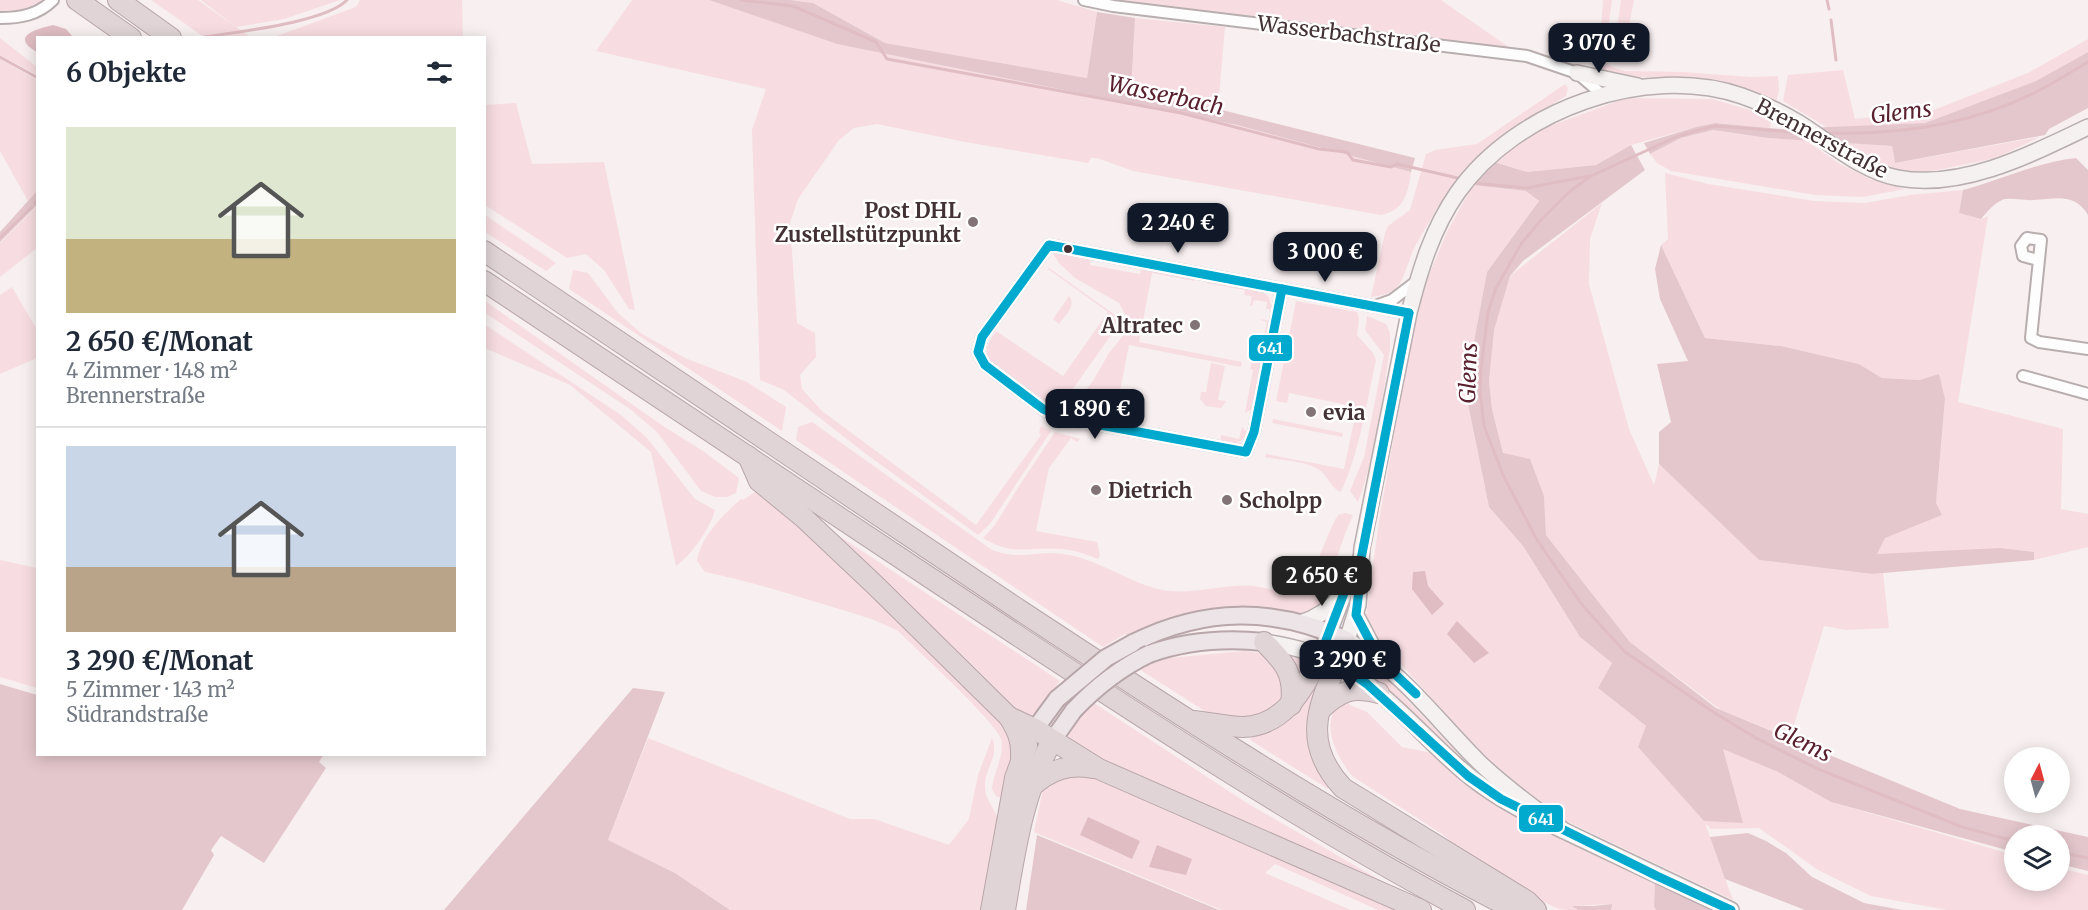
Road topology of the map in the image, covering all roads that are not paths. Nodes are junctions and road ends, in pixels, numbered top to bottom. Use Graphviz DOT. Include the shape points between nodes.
graph roads {
  1 [pos="53,0"];
  2 [pos="77,0"];
  3 [pos="118,0"];
  4 [pos="1084,0"];
  5 [pos="0,18"];
  6 [pos="128,36"];
  7 [pos="168,36"];
  8 [pos="1577,73"];
  9 [pos="1644,87"];
  10 [pos="1604,96"];
  11 [pos="2088,127"];
  12 [pos="486,252"];
  13 [pos="2038,261"];
  14 [pos="1417,281"];
  15 [pos="486,282"];
  16 [pos="1282,290"];
  17 [pos="1375,306"];
  18 [pos="1409,314"];
  19 [pos="2088,349"];
  20 [pos="2023,376"];
  21 [pos="2088,394"];
  22 [pos="748,456"];
  23 [pos="1360,559"];
  24 [pos="1344,593"];
  25 [pos="1356,615"];
  26 [pos="1300,622"];
  27 [pos="1330,633"];
  28 [pos="1347,640"];
  29 [pos="1264,642"];
  30 [pos="1329,660"];
  31 [pos="1380,660"];
  32 [pos="1379,693"];
  33 [pos="1291,705"];
  34 [pos="1320,710"];
  35 [pos="1009,717"];
  36 [pos="1190,721"];
  37 [pos="1035,729"];
  38 [pos="1052,741"];
  39 [pos="1022,756"];
  40 [pos="1099,770"];
  41 [pos="1031,787"];
  42 [pos="1017,810"];
  43 [pos="1563,830"];
  44 [pos="991,910"];
  45 [pos="1005,910"];
  46 [pos="1421,910"];
  47 [pos="1465,910"];
  48 [pos="1515,910"];
  49 [pos="1536,910"];
  50 [pos="1731,910"];
  1 -- 5 [label="street" via="28,15"];
  2 -- 6 [label="highway"];
  3 -- 7 [label="highway"];
  4 -- 8 [label="street, Wasserbachstraße" via="1527,56"];
  8 -- 9 [label="main road"];
  8 -- 10 [label="street, Wasserbachstraße"];
  9 -- 10 [label="main road, Brennerstraße"];
  9 -- 11 [label="main road, Brennerstraße" via="1689,87 1741,96 1769,107 1877,171 1919,180 1982,171 2030,155"];
  10 -- 14 [label="main road, Brennerstraße" via="1526,129 1475,171 1439,223"];
  12 -- 36 [label="highway" via="825,482"];
  13 -- 19 [label="street" via="2031,338"];
  14 -- 17 [label="street" via="1392,300"];
  14 -- 18 [label="main road, Brennerstraße"];
  15 -- 22 [label="highway"];
  16 -- 16 [label="street" via="1049,245 982,337 978,352 984,365 1043,409 1063,418 1246,452 1254,432"];
  16 -- 17 [label="street"];
  17 -- 18 [label="street"];
  18 -- 23 [label="main road, Brennerstraße"];
  20 -- 21 [label="street"];
  22 -- 35 [label="highway" via="759,481 804,518"];
  22 -- 47 [label="highway" via="1234,777"];
  23 -- 24 [label="main road, Brennerstraße"];
  23 -- 25 [label="main road, Brennerstraße"];
  24 -- 26 [label="main road" via="1321,614"];
  24 -- 27 [label="main road, Brennerstraße"];
  25 -- 28 [label="main road, Brennerstraße"];
  25 -- 31 [label="main road"];
  26 -- 27 [label="main road"];
  26 -- 37 [label="main road, bridge" via="1251,615 1185,622 1106,658 1057,699"];
  27 -- 28 [label="main road"];
  27 -- 30 [label="main road, Brennerstraße"];
  28 -- 30 [label="main road"];
  28 -- 31 [label="main road"];
  29 -- 30 [label="main road"];
  29 -- 33 [label="highway" via="1287,667"];
  29 -- 38 [label="main road, bridge" via="1203,642 1149,654 1103,683 1074,710"];
  30 -- 32 [label="main road"];
  30 -- 33 [label="highway"];
  30 -- 34 [label="highway"];
  31 -- 43 [label="main road" via="1497,780"];
  32 -- 34 [label="highway" via="1349,690"];
  32 -- 43 [label="main road" via="1490,792"];
  33 -- 36 [label="highway" via="1270,720 1251,726"];
  34 -- 49 [label="highway" via="1317,745 1332,777 1343,788"];
  35 -- 37 [label="highway"];
  35 -- 39 [label="highway" via="1019,737"];
  36 -- 48 [label="highway" via="1317,800"];
  37 -- 38 [label="highway"];
  37 -- 39 [label="highway"];
  38 -- 40 [label="highway"];
  38 -- 41 [label="highway"];
  39 -- 42 [label="highway"];
  40 -- 41 [label="highway" via="1065,767 1047,774"];
  40 -- 46 [label="highway"];
  41 -- 42 [label="highway"];
  42 -- 44 [label="highway"];
  42 -- 45 [label="highway"];
  43 -- 50 [label="main road"];
}
